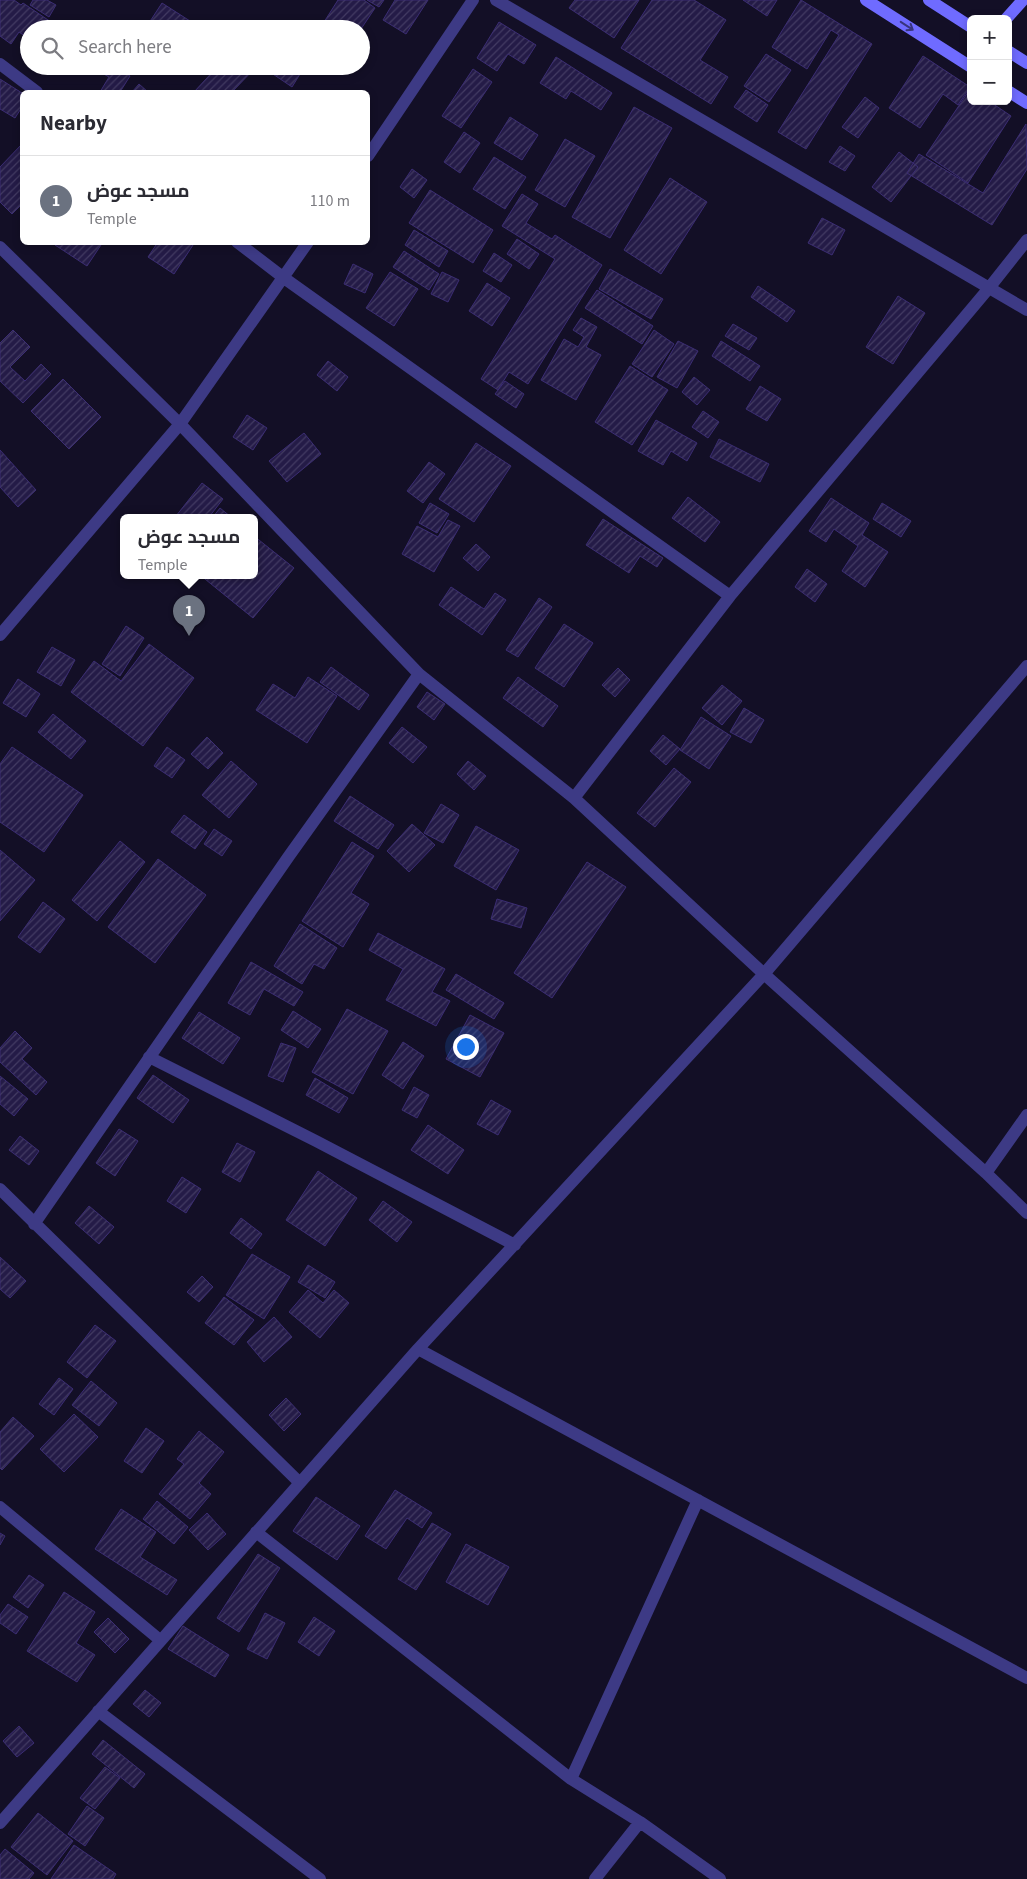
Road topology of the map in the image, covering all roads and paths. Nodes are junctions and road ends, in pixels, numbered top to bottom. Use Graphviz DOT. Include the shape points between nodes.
graph roads {
  1 [pos="473,0"];
  2 [pos="496,0"];
  3 [pos="866,0"];
  4 [pos="929,0"];
  5 [pos="1023,0"];
  6 [pos="1010,15"];
  7 [pos="967,24"];
  8 [pos="1012,54"];
  9 [pos="967,61"];
  10 [pos="1027,63"];
  11 [pos="0,64"];
  12 [pos="35,90"];
  13 [pos="1012,94"];
  14 [pos="1027,103"];
  15 [pos="370,153"];
  16 [pos="1027,240"];
  17 [pos="241,245"];
  18 [pos="306,245"];
  19 [pos="0,247"];
  20 [pos="284,278"];
  21 [pos="989,288"];
  22 [pos="1027,310"];
  23 [pos="180,424"];
  24 [pos="730,596"];
  25 [pos="0,635"];
  26 [pos="1027,666"];
  27 [pos="419,674"];
  28 [pos="574,798"];
  29 [pos="764,974"];
  30 [pos="149,1058"];
  31 [pos="1027,1115"];
  32 [pos="986,1173"];
  33 [pos="0,1189"];
  34 [pos="1027,1213"];
  35 [pos="34,1224"];
  36 [pos="515,1244"];
  37 [pos="418,1349"];
  38 [pos="300,1483"];
  39 [pos="698,1500"];
  40 [pos="0,1507"];
  41 [pos="256,1532"];
  42 [pos="160,1640"];
  43 [pos="1027,1678"];
  44 [pos="98,1711"];
  45 [pos="571,1779"];
  46 [pos="640,1822"];
  47 [pos="0,1823"];
  48 [pos="320,1879"];
  49 [pos="595,1879"];
  50 [pos="720,1879"];
  1 -- 15 [label="street"];
  2 -- 21 [label="street"];
  3 -- 9 [label="main road, one-way"];
  4 -- 7 [label="main road"];
  5 -- 6 [label="main road"];
  8 -- 10 [label="main road"];
  11 -- 12 [label="street"];
  13 -- 14 [label="main road"];
  16 -- 21 [label="street"];
  17 -- 20 [label="street"];
  18 -- 20 [label="street"];
  19 -- 23 [label="street"];
  20 -- 23 [label="street"];
  20 -- 24 [label="street"];
  21 -- 22 [label="street"];
  21 -- 24 [label="street"];
  23 -- 25 [label="street"];
  23 -- 27 [label="street"];
  24 -- 28 [label="street"];
  26 -- 29 [label="street"];
  27 -- 28 [label="street"];
  27 -- 30 [label="street"];
  28 -- 29 [label="street"];
  29 -- 32 [label="street"];
  29 -- 36 [label="street"];
  30 -- 35 [label="street"];
  30 -- 36 [label="street"];
  31 -- 32 [label="street"];
  32 -- 34 [label="street"];
  33 -- 35 [label="street"];
  35 -- 38 [label="street"];
  36 -- 37 [label="street"];
  37 -- 38 [label="street"];
  37 -- 39 [label="street"];
  38 -- 41 [label="street"];
  39 -- 43 [label="street"];
  39 -- 45 [label="street"];
  40 -- 42 [label="street"];
  41 -- 42 [label="street"];
  41 -- 45 [label="street"];
  42 -- 44 [label="street"];
  44 -- 47 [label="street"];
  44 -- 48 [label="street"];
  45 -- 46 [label="street"];
  46 -- 49 [label="street"];
  46 -- 50 [label="street"];
}
